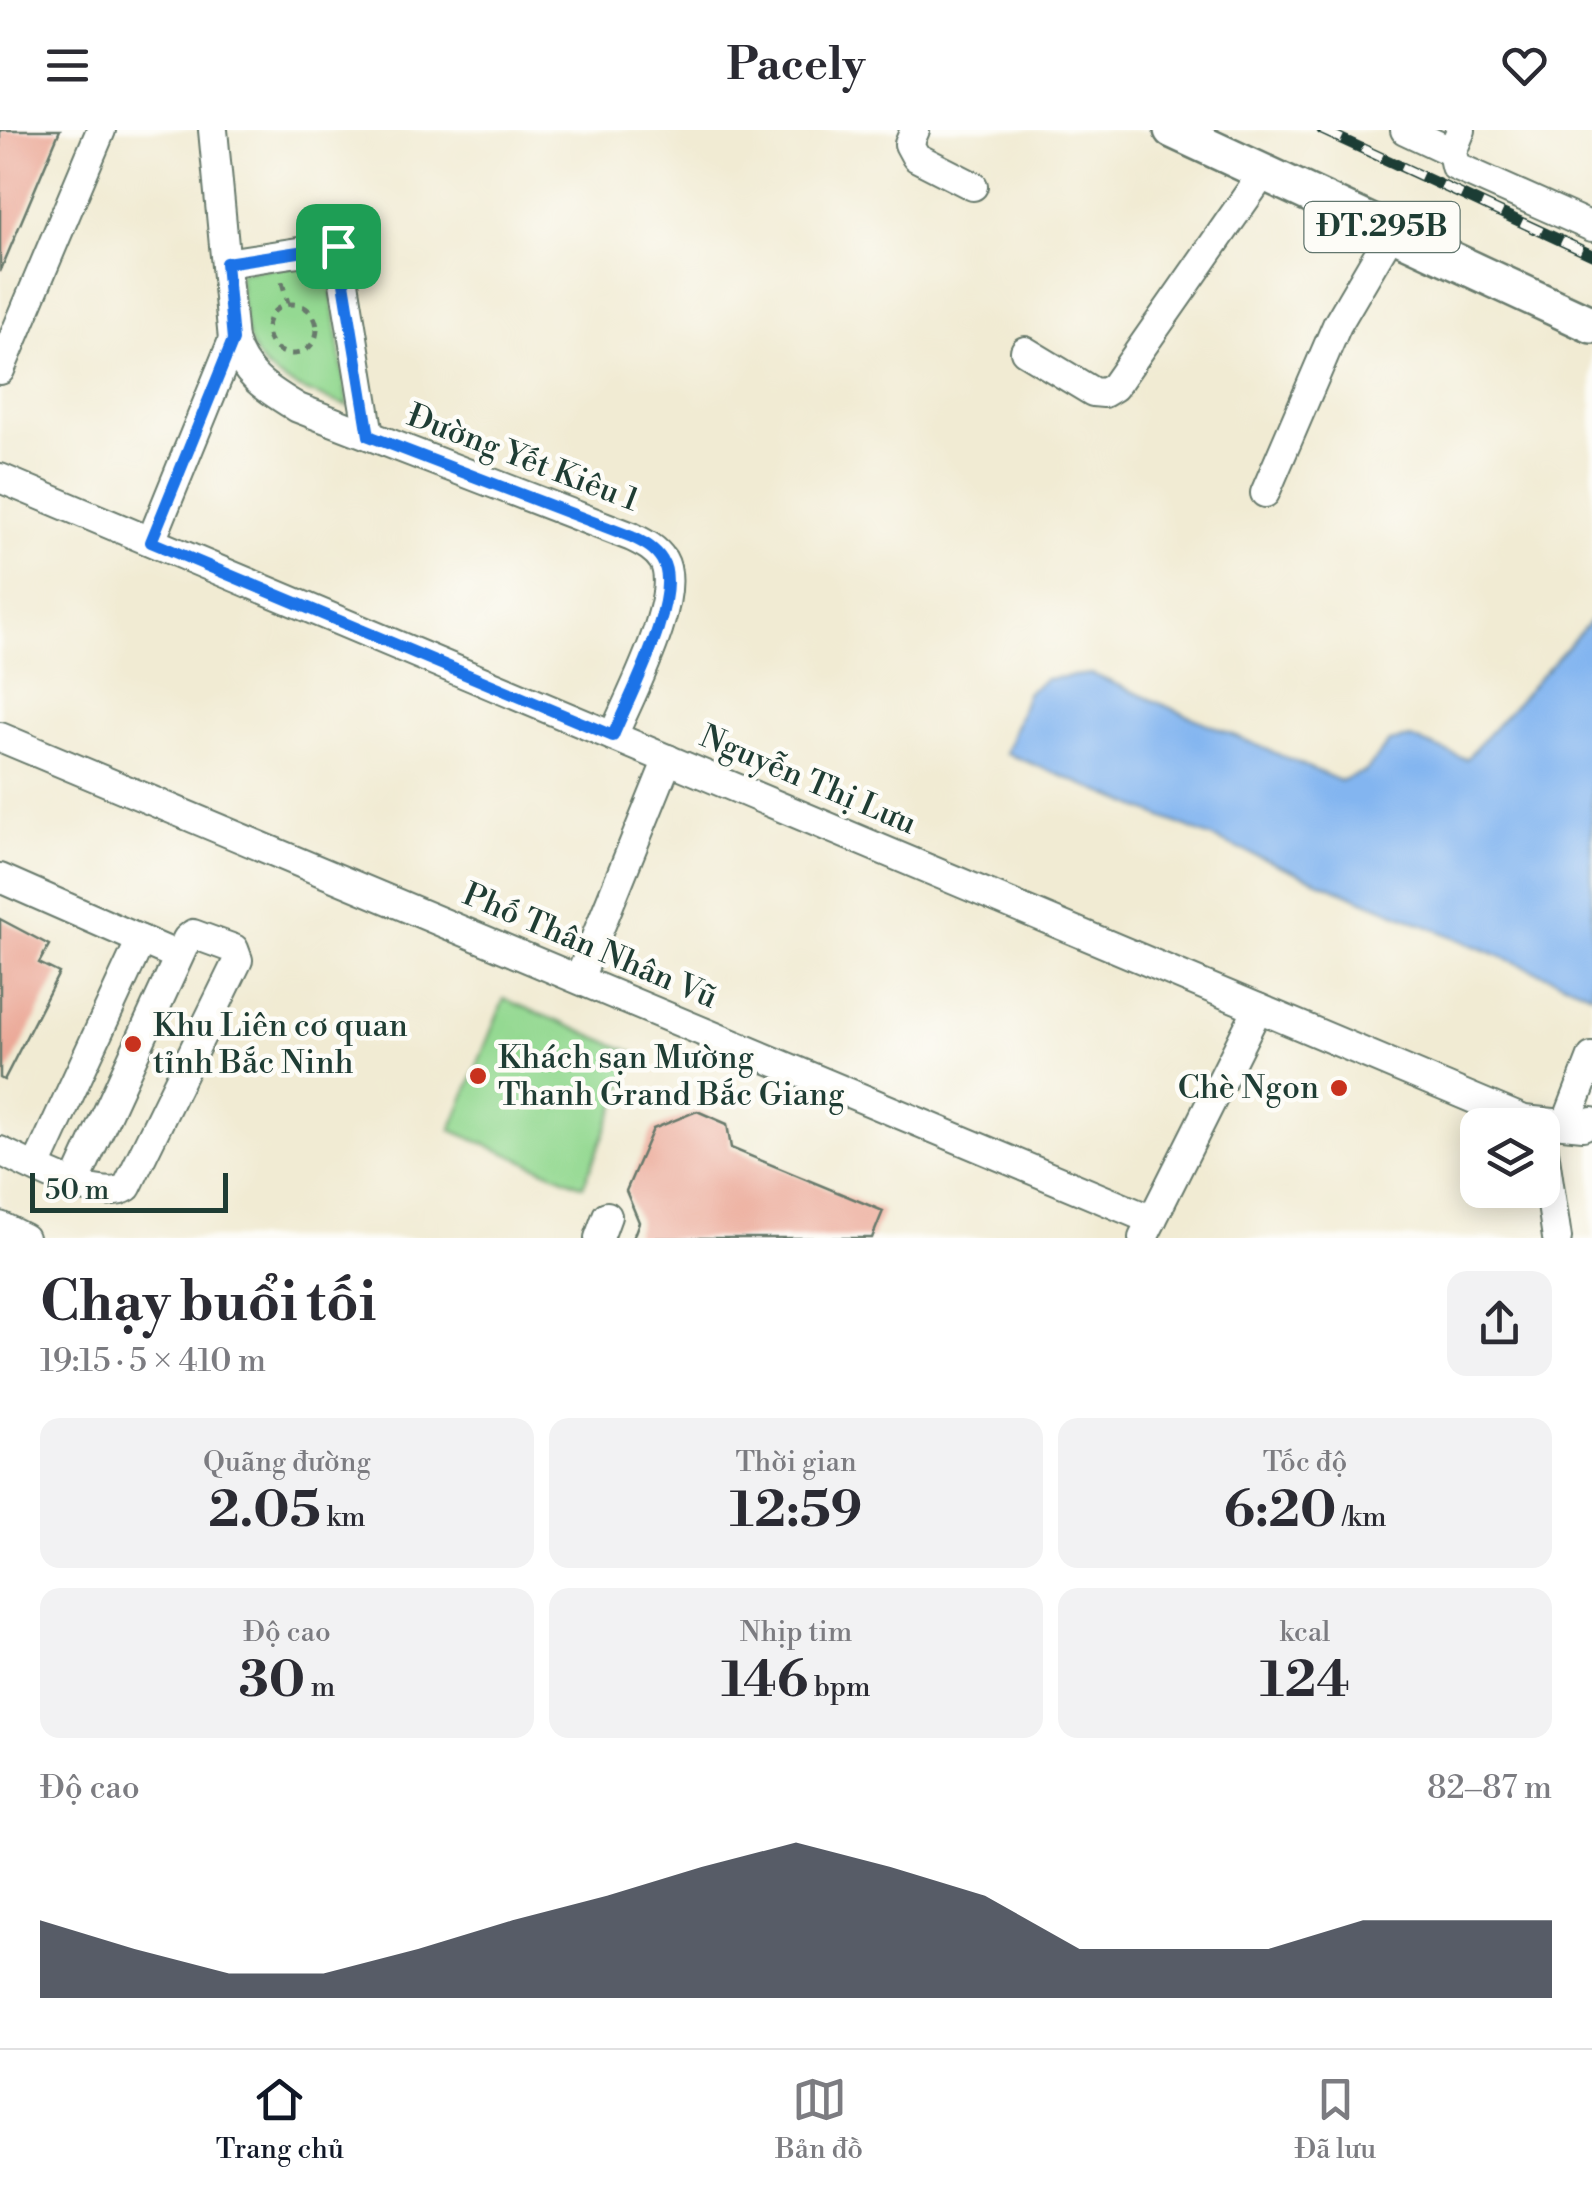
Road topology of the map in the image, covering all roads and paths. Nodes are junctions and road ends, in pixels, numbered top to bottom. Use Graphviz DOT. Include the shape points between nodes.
graph roads {
  1 [pos="101,130"];
  2 [pos="213,130"];
  3 [pos="915,130"];
  4 [pos="1172,130"];
  5 [pos="1406,130"];
  6 [pos="1457,141"];
  7 [pos="1264,172"];
  8 [pos="973,186"];
  9 [pos="1592,227"];
  10 [pos="1392,231"];
  11 [pos="226,263"];
  12 [pos="1592,325"];
  13 [pos="233,340"];
  14 [pos="1025,352"];
  15 [pos="296,355"];
  16 [pos="0,370"];
  17 [pos="369,436"];
  18 [pos="0,478"];
  19 [pos="1265,493"];
  20 [pos="151,542"];
  21 [pos="613,736"];
  22 [pos="0,737"];
  23 [pos="668,759"];
  24 [pos="0,878"];
  25 [pos="142,940"];
  26 [pos="178,956"];
  27 [pos="579,979"];
  28 [pos="1258,1008"];
  29 [pos="1592,1057"];
  30 [pos="1496,1108"];
  31 [pos="1560,1118"];
  32 [pos="0,1151"];
  33 [pos="36,1167"];
  34 [pos="75,1183"];
  35 [pos="1557,1208"];
  36 [pos="0,1226"];
  37 [pos="1148,1229"];
  38 [pos="24,1238"];
  39 [pos="1557,1238"];
  1 -- 16 [label="street"];
  2 -- 11 [label="street, Đường Yết Kiêu 1"];
  3 -- 8 [label="street" via="909,144 916,157"];
  4 -- 7 [label="main road, ĐT.295B"];
  5 -- 6 [label="street"];
  6 -- 9 [label="street" via="1450,162 1455,166"];
  7 -- 10 [label="main road, ĐT.295B"];
  7 -- 14 [label="street" via="1114,387 1093,392"];
  10 -- 12 [label="main road, ĐT.295B"];
  10 -- 19 [label="street" via="1337,324"];
  11 -- 13 [label="street, Đường Yết Kiêu 1"];
  11 -- 17 [label="street" via="338,246"];
  13 -- 17 [label="street, Đường Yết Kiêu 1" via="240,362 259,384 298,408"];
  13 -- 20 [label="street"];
  15 -- 15 [label="path" via="312,344 317,325 307,308 288,303 271,314 266,333 276,350"];
  17 -- 21 [label="street, Đường Yết Kiêu 1" via="632,537 664,562 666,605"];
  18 -- 20 [label="street, Nguyễn Thị Lưu"];
  20 -- 21 [label="street, Nguyễn Thị Lưu"];
  21 -- 23 [label="street, Nguyễn Thị Lưu"];
  22 -- 27 [label="street, Phố Thân Nhân Vũ"];
  23 -- 27 [label="street"];
  23 -- 28 [label="street, Nguyễn Thị Lưu"];
  24 -- 25 [label="street"];
  25 -- 26 [label="street"];
  25 -- 33 [label="street"];
  26 -- 34 [label="street"];
  26 -- 34 [label="street" via="193,934 234,949 238,960 127,1186 112,1194"];
  27 -- 37 [label="street, Phố Thân Nhân Vũ"];
  28 -- 30 [label="street, Nguyễn Thị Lưu"];
  28 -- 37 [label="street"];
  29 -- 31 [label="street"];
  32 -- 33 [label="street"];
  33 -- 34 [label="street"];
  35 -- 39 [label="street"];
  36 -- 38 [label="street"];
}
